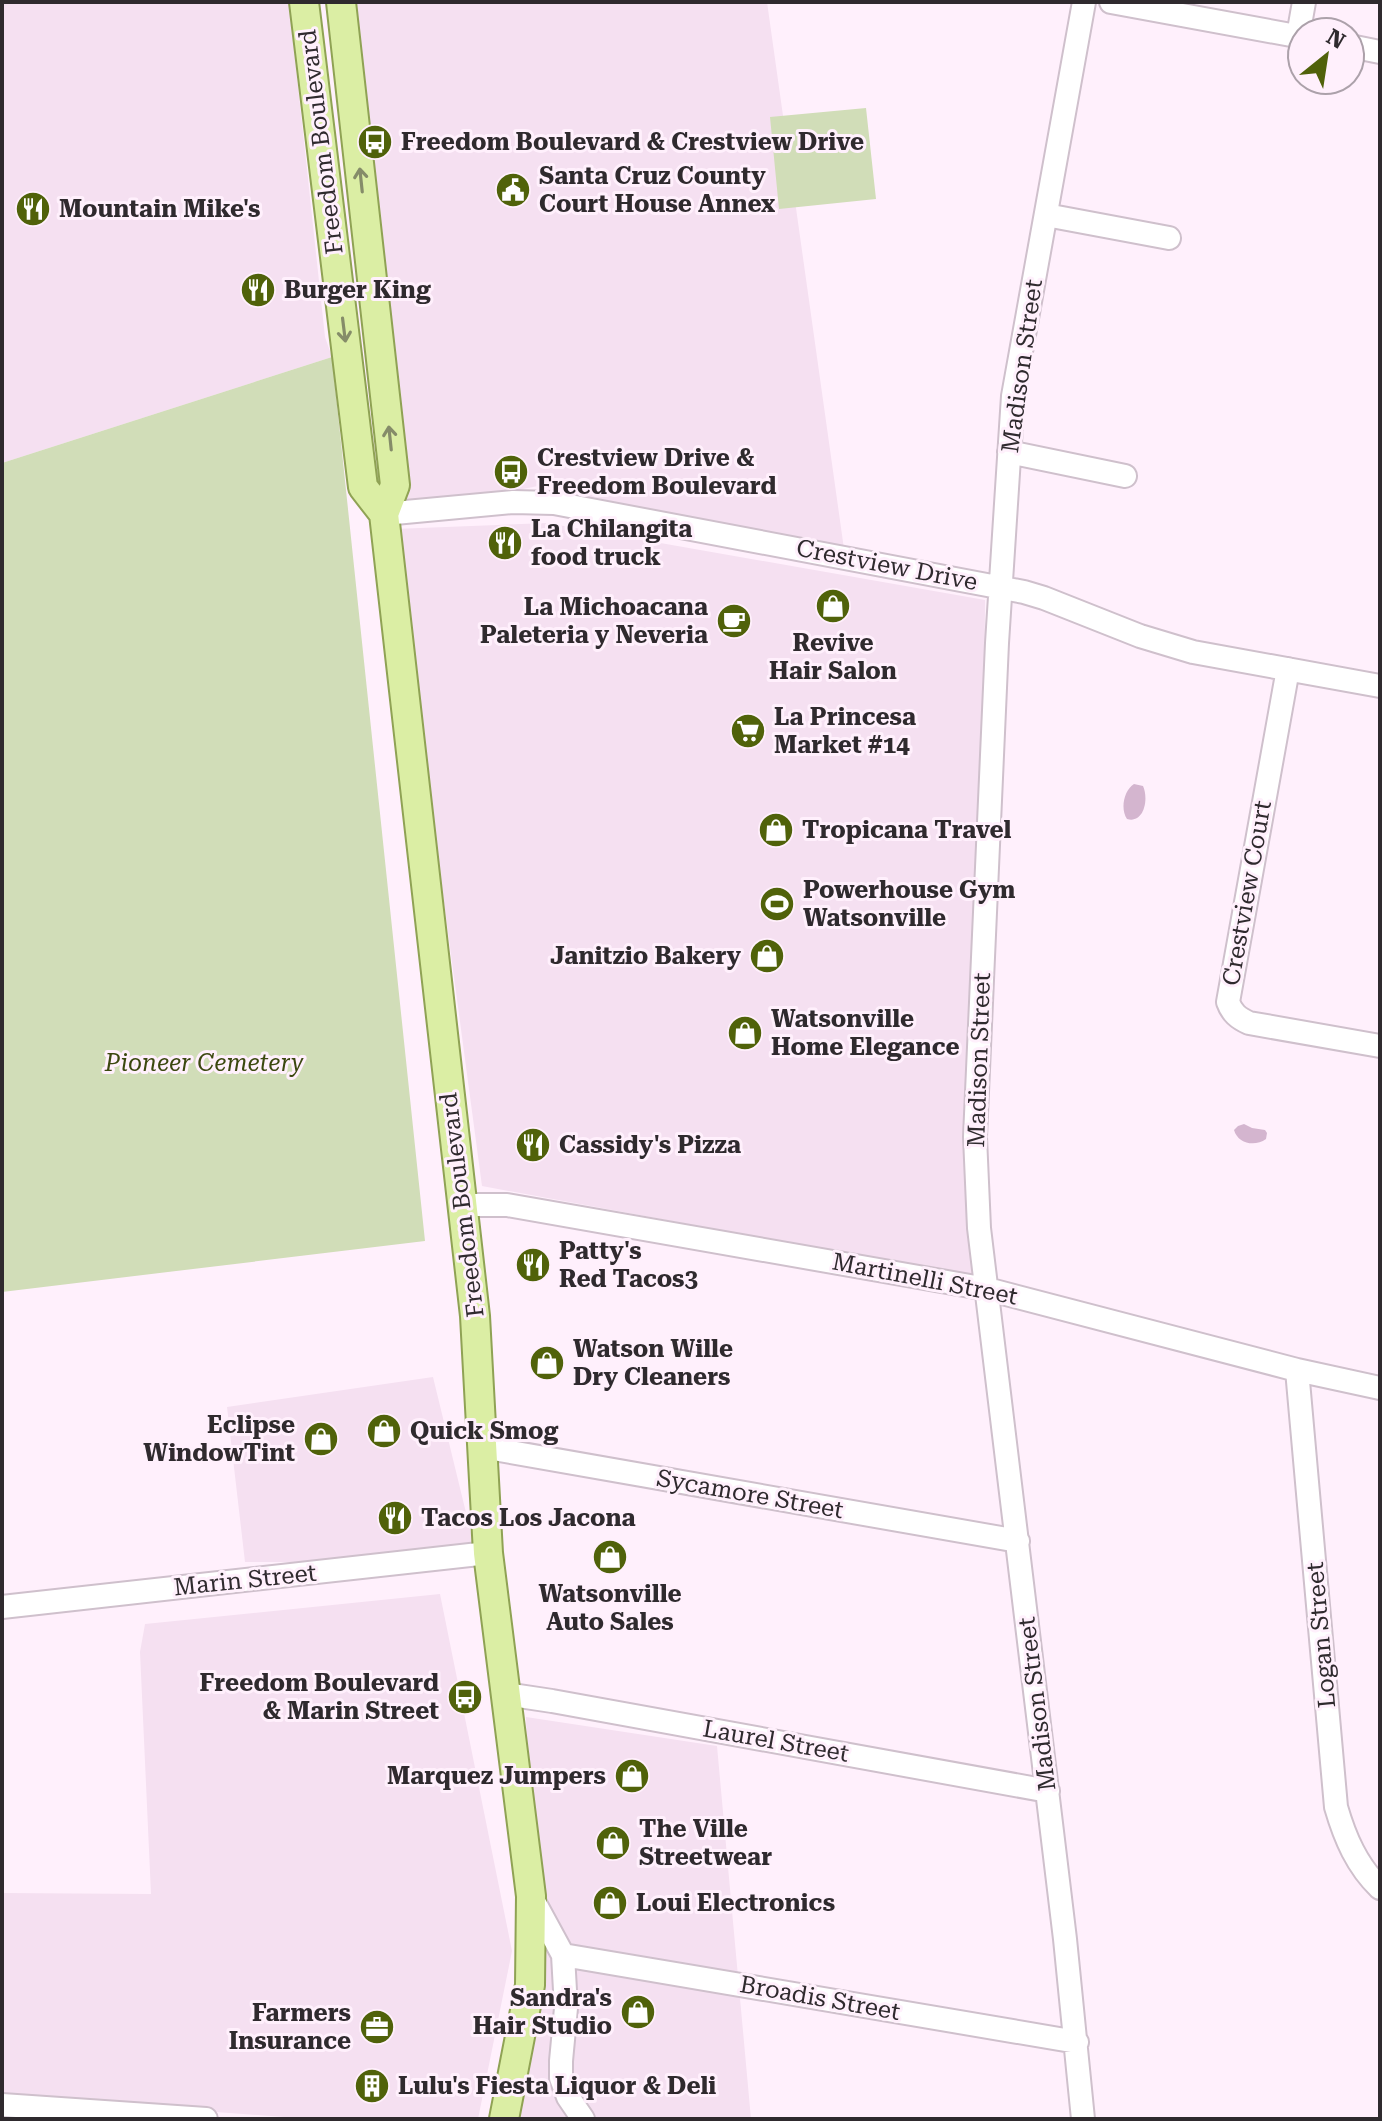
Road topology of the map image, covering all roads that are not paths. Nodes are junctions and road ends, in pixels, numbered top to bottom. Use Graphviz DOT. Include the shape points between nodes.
graph roads {
  1 [pos="304,2"];
  2 [pos="341,2"];
  3 [pos="1084,2"];
  4 [pos="1111,2"];
  5 [pos="1286,33"];
  6 [pos="1046,215"];
  7 [pos="1169,238"];
  8 [pos="1009,452"];
  9 [pos="1125,476"];
  10 [pos="384,514"];
  11 [pos="1000,587"];
  12 [pos="1288,669"];
  13 [pos="1380,686"];
  14 [pos="1380,1046"];
  15 [pos="463,1205"];
  16 [pos="987,1289"];
  17 [pos="1297,1370"];
  18 [pos="1380,1388"];
  19 [pos="482,1447"];
  20 [pos="1018,1541"];
  21 [pos="488,1553"];
  22 [pos="2,1607"];
  23 [pos="505,1694"];
  24 [pos="1048,1791"];
  25 [pos="1380,1888"];
  26 [pos="531,1896"];
  27 [pos="563,1955"];
  28 [pos="1077,2042"];
  29 [pos="2,2105"];
  30 [pos="206,2119"];
  31 [pos="504,2119"];
  32 [pos="583,2119"];
  33 [pos="1083,2119"];
  1 -- 10 [label="main road, Freedom Boulevard, one-way" via="363,487"];
  10 -- 2 [label="main road, Freedom Boulevard, one-way" via="395,485"];
  3 -- 6 [label="street, Madison Street"];
  4 -- 5 [label="street"];
  6 -- 7 [label="street"];
  6 -- 8 [label="street, Madison Street" via="1019,354"];
  8 -- 9 [label="street"];
  8 -- 11 [label="street, Madison Street"];
  10 -- 11 [label="street, Crestview Drive" via="554,503"];
  10 -- 15 [label="main road, Freedom Boulevard"];
  11 -- 12 [label="street, Crestview Drive" via="1044,598 1169,646"];
  11 -- 16 [label="street, Madison Street" via="975,1137"];
  12 -- 13 [label="street, Crestview Drive"];
  12 -- 14 [label="street, Crestview Court" via="1228,1002 1231,1011 1249,1023"];
  15 -- 16 [label="street, Martinelli Street" via="507,1205"];
  15 -- 19 [label="main road, Freedom Boulevard"];
  16 -- 17 [label="street, Martinelli Street"];
  16 -- 20 [label="street, Madison Street"];
  17 -- 18 [label="street, Martinelli Street"];
  17 -- 25 [label="street, Logan Street" via="1336,1807 1352,1851"];
  19 -- 20 [label="street, Sycamore Street"];
  19 -- 21 [label="main road, Freedom Boulevard"];
  20 -- 24 [label="street, Madison Street"];
  21 -- 22 [label="street, Marin Street"];
  21 -- 23 [label="main road, Freedom Boulevard"];
  23 -- 24 [label="street, Laurel Street"];
  23 -- 26 [label="main road, Freedom Boulevard"];
  24 -- 28 [label="street, Madison Street"];
  26 -- 27 [label="street, Freedom Boulevard"];
  26 -- 31 [label="main road, Freedom Boulevard" via="530,1985"];
  27 -- 28 [label="street, Broadis Street"];
  27 -- 32 [label="street, Freedom Boulevard" via="564,2089"];
  28 -- 33 [label="street, Madison Street"];
  29 -- 30 [label="street"];
}
